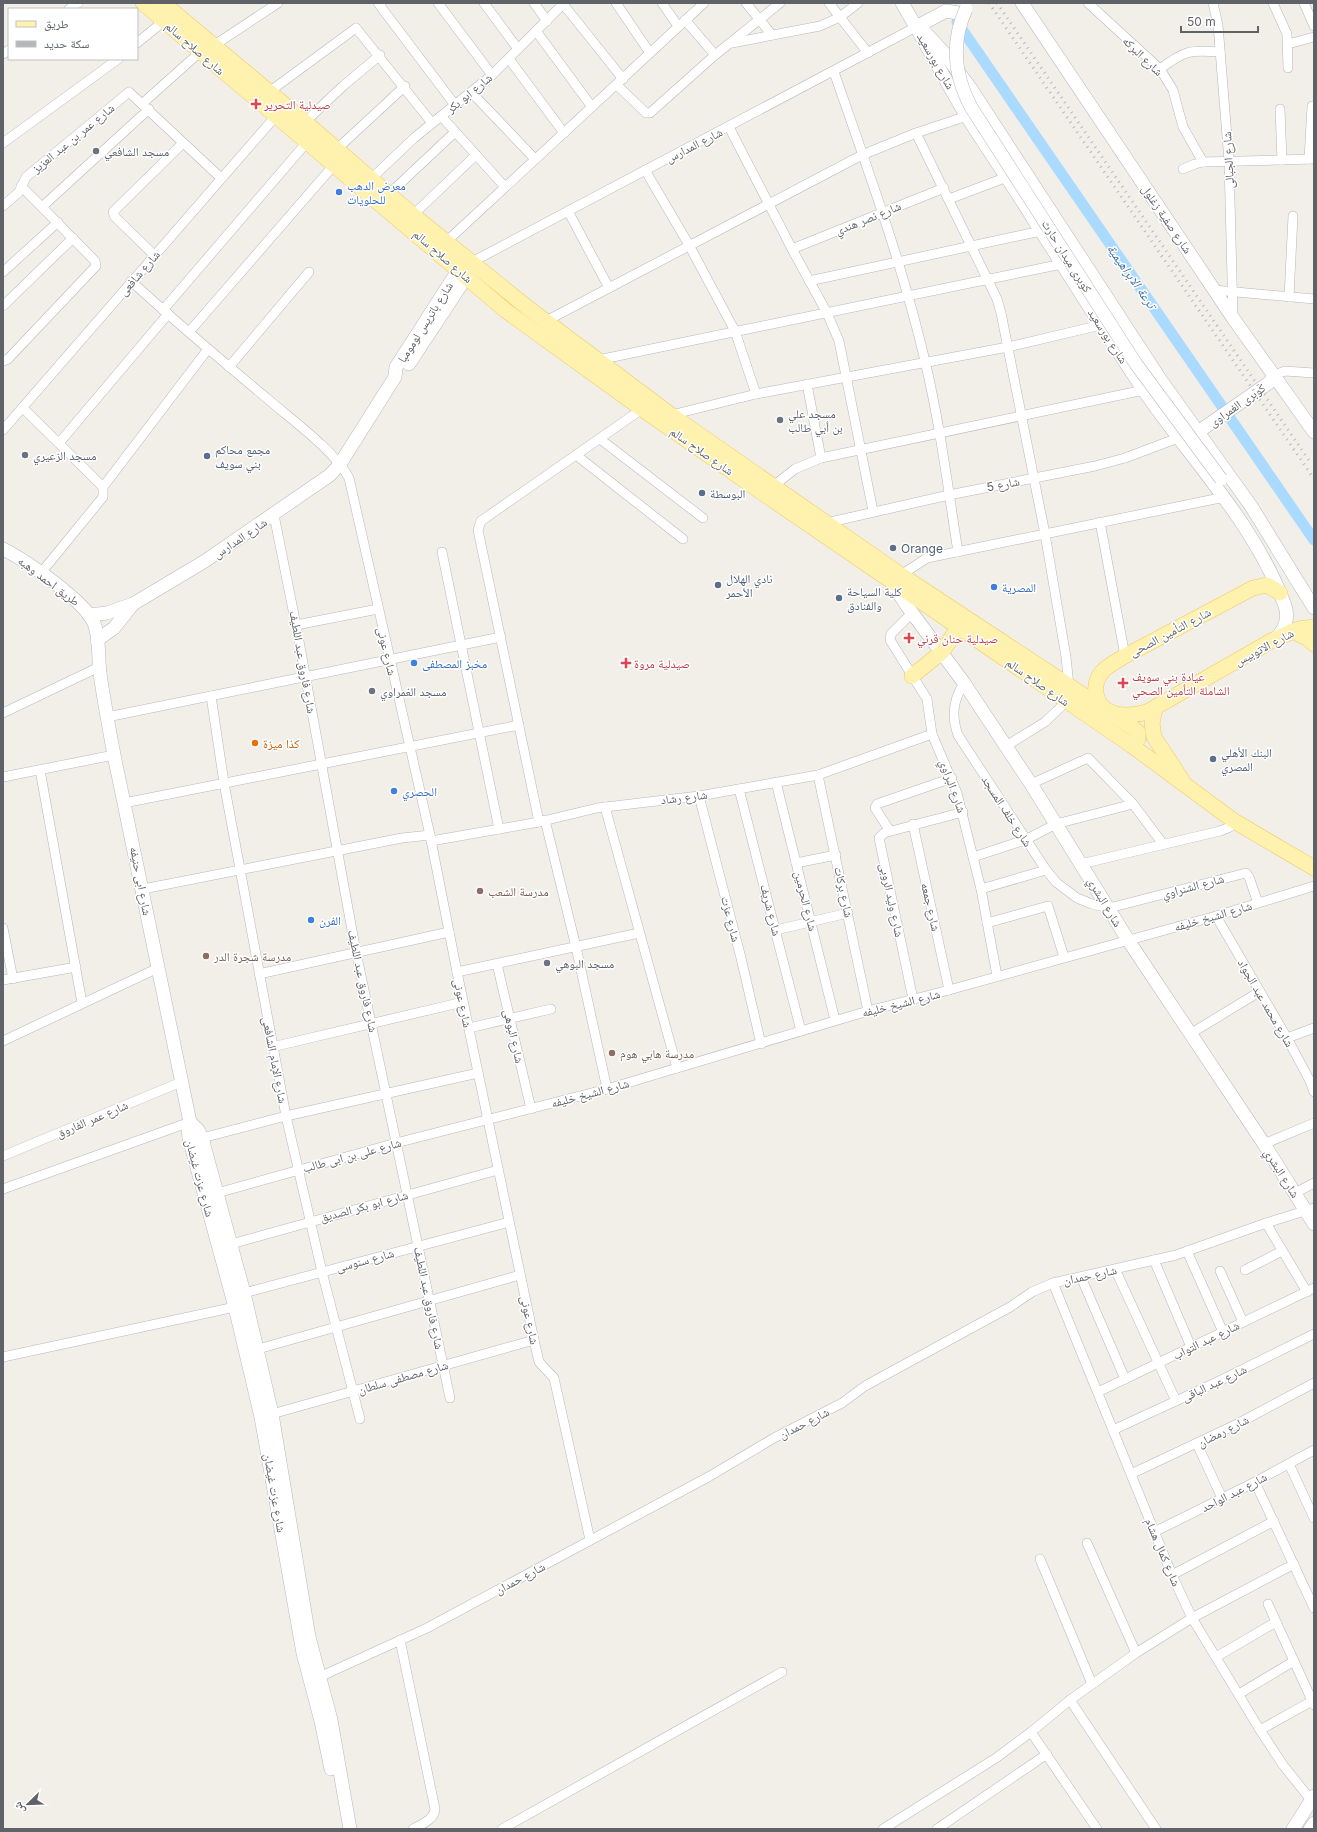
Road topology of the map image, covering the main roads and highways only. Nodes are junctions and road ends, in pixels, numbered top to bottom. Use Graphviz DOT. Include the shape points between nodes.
graph roads {
  1 [pos="143,3"];
  2 [pos="163,3"];
  3 [pos="206,49"];
  4 [pos="897,579"];
  5 [pos="1280,593"];
  6 [pos="1314,627"];
  7 [pos="958,628"];
  8 [pos="1292,631"];
  9 [pos="1314,644"];
  10 [pos="912,676"];
  11 [pos="1155,708"];
  12 [pos="1106,711"];
  13 [pos="1131,745"];
  14 [pos="1186,787"];
  15 [pos="1314,868"];
  1 -- 3 [label="main road, شارع صلاح سالم" via="164,21"];
  2 -- 3 [label="main road, شارع صلاح سالم"];
  3 -- 4 [label="main road, شارع صلاح سالم" via="269,92 413,215 546,321 670,415 826,523"];
  3 -- 4 [label="main road, شارع صلاح سالم" via="275,117 463,272 505,310 642,409"];
  4 -- 7 [label="main road, شارع صلاح سالم"];
  4 -- 12 [label="main road, شارع صلاح سالم"];
  5 -- 12 [label="main road, شارع التأمين الصحى" via="1267,585 1253,588 1125,656 1102,672 1096,683 1098,701"];
  6 -- 8 [label="main road, شارع الاتوبيس"];
  7 -- 10 [label="main road" via="942,652"];
  7 -- 13 [label="main road, شارع صلاح سالم"];
  8 -- 9 [label="main road"];
  8 -- 11 [label="main road, شارع الاتوبيس"];
  11 -- 12 [label="main road, شارع الاتوبيس" via="1131,715"];
  11 -- 14 [label="main road" via="1152,723 1154,737"];
  12 -- 13 [label="main road, شارع صلاح سالم" via="1136,730 1138,739"];
  13 -- 14 [label="main road, شارع صلاح سالم"];
  14 -- 15 [label="main road, شارع صلاح سالم" via="1234,821"];
}
